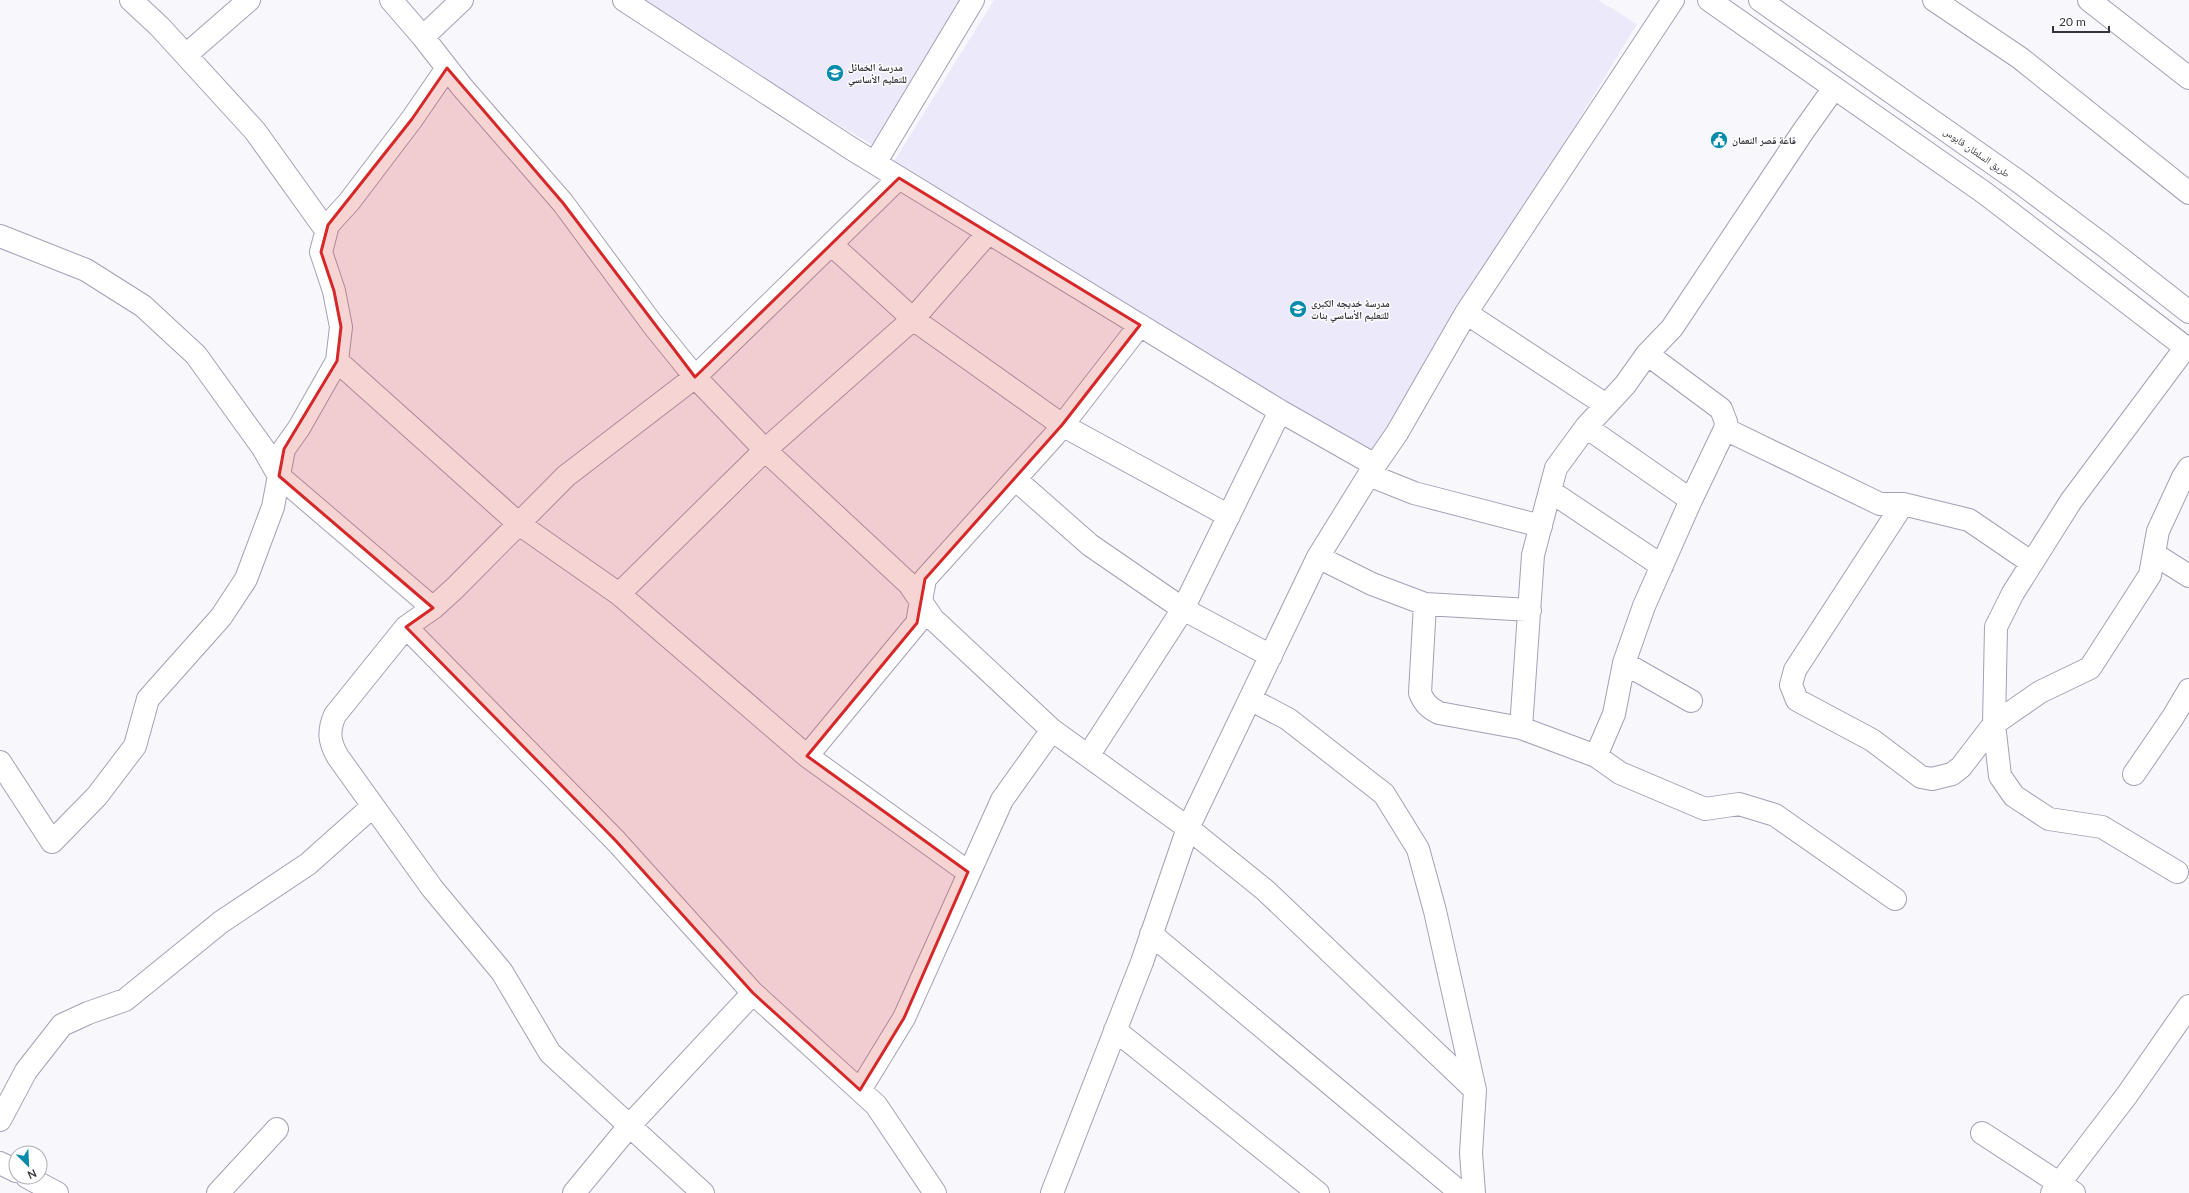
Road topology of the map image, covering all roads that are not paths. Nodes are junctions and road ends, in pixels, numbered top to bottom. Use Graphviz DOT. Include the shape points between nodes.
graph roads {
  1 [pos="131,0"];
  2 [pos="249,0"];
  3 [pos="391,0"];
  4 [pos="462,0"];
  5 [pos="624,0"];
  6 [pos="973,0"];
  7 [pos="1673,0"];
  8 [pos="1709,0"];
  9 [pos="1760,0"];
  10 [pos="1934,0"];
  11 [pos="2089,0"];
  12 [pos="423,37"];
  13 [pos="186,55"];
  14 [pos="447,68"];
  15 [pos="2189,78"];
  16 [pos="1834,88"];
  17 [pos="875,163"];
  18 [pos="899,178"];
  19 [pos="2189,193"];
  20 [pos="326,230"];
  21 [pos="988,233"];
  22 [pos="0,236"];
  23 [pos="832,245"];
  24 [pos="2189,312"];
  25 [pos="1466,313"];
  26 [pos="913,319"];
  27 [pos="1140,325"];
  28 [pos="2187,348"];
  29 [pos="1647,354"];
  30 [pos="336,361"];
  31 [pos="695,377"];
  32 [pos="1606,405"];
  33 [pos="1280,411"];
  34 [pos="1062,425"];
  35 [pos="1586,427"];
  36 [pos="1726,429"];
  37 [pos="765,450"];
  38 [pos="2189,468"];
  39 [pos="1372,470"];
  40 [pos="279,476"];
  41 [pos="1015,479"];
  42 [pos="1550,491"];
  43 [pos="1691,500"];
  44 [pos="1903,504"];
  45 [pos="1229,516"];
  46 [pos="519,524"];
  47 [pos="1541,526"];
  48 [pos="2154,554"];
  49 [pos="1318,557"];
  50 [pos="2032,563"];
  51 [pos="1662,566"];
  52 [pos="2189,576"];
  53 [pos="619,594"];
  54 [pos="921,602"];
  55 [pos="1425,604"];
  56 [pos="433,608"];
  57 [pos="1183,609"];
  58 [pos="1530,610"];
  59 [pos="406,627"];
  60 [pos="1271,656"];
  61 [pos="1624,664"];
  62 [pos="2189,690"];
  63 [pos="1250,699"];
  64 [pos="1691,701"];
  65 [pos="1994,724"];
  66 [pos="1521,728"];
  67 [pos="1052,730"];
  68 [pos="807,756"];
  69 [pos="1088,756"];
  70 [pos="1596,756"];
  71 [pos="0,762"];
  72 [pos="2134,774"];
  73 [pos="373,806"];
  74 [pos="1188,828"];
  75 [pos="968,872"];
  76 [pos="2177,872"];
  77 [pos="1895,898"];
  78 [pos="1151,934"];
  79 [pos="753,993"];
  80 [pos="2188,1009"];
  81 [pos="1115,1030"];
  82 [pos="860,1090"];
  83 [pos="1475,1090"];
  84 [pos="0,1120"];
  85 [pos="630,1125"];
  86 [pos="277,1129"];
  87 [pos="1982,1133"];
  88 [pos="42,1185"];
  89 [pos="2062,1189"];
  90 [pos="1461,1192"];
  91 [pos="57,1193"];
  92 [pos="218,1193"];
  93 [pos="574,1193"];
  94 [pos="703,1193"];
  95 [pos="934,1193"];
  96 [pos="1052,1193"];
  97 [pos="1318,1193"];
  1 -- 13 [label="main road"];
  2 -- 13 [label="main road"];
  3 -- 12 [label="main road"];
  4 -- 12 [label="main road"];
  5 -- 17 [label="main road"];
  6 -- 17 [label="main road"];
  7 -- 25 [label="main road"];
  8 -- 16 [label="main road"];
  9 -- 24 [label="main road, طريق السلطان قابوس" via="2018,180"];
  10 -- 19 [label="main road" via="2020,58"];
  11 -- 15 [label="main road"];
  12 -- 14 [label="main road"];
  13 -- 20 [label="main road" via="255,131"];
  14 -- 20 [label="main road" via="412,119"];
  14 -- 31 [label="main road" via="564,203 653,325"];
  16 -- 28 [label="main road" via="1986,194"];
  16 -- 29 [label="main road" via="1672,328"];
  17 -- 18 [label="main road"];
  18 -- 21 [label="main road"];
  18 -- 23 [label="main road"];
  20 -- 30 [label="main road" via="320,252 334,291 340,328"];
  21 -- 26 [label="main road"];
  21 -- 27 [label="main road"];
  22 -- 40 [label="main road" via="86,270 143,306 196,355 263,448"];
  23 -- 26 [label="main road"];
  23 -- 31 [label="main road"];
  25 -- 32 [label="main road"];
  25 -- 39 [label="main road" via="1397,433"];
  26 -- 34 [label="main road"];
  26 -- 37 [label="main road"];
  27 -- 33 [label="main road"];
  27 -- 34 [label="main road"];
  28 -- 50 [label="main road" via="2071,500"];
  29 -- 32 [label="main road"];
  29 -- 36 [label="main road" via="1721,409"];
  30 -- 40 [label="main road" via="299,428 284,449"];
  30 -- 46 [label="main road"];
  31 -- 37 [label="main road"];
  31 -- 46 [label="main road" via="566,476"];
  32 -- 35 [label="main road"];
  33 -- 39 [label="main road"];
  33 -- 45 [label="main road"];
  34 -- 41 [label="main road"];
  34 -- 45 [label="main road"];
  35 -- 42 [label="main road" via="1556,468"];
  35 -- 43 [label="main road"];
  36 -- 43 [label="main road"];
  36 -- 44 [label="main road" via="1880,504"];
  37 -- 53 [label="main road"];
  37 -- 54 [label="main road" via="909,584"];
  38 -- 48 [label="main road" via="2182,477 2158,531"];
  39 -- 47 [label="main road" via="1414,493"];
  39 -- 49 [label="main road"];
  40 -- 56 [label="main road"];
  40 -- 71 [label="main road" via="273,507 246,579 221,617 148,699 135,746 97,796 52,842"];
  41 -- 54 [label="main road" via="926,580"];
  41 -- 57 [label="main road" via="1090,545"];
  42 -- 47 [label="main road"];
  42 -- 51 [label="main road"];
  43 -- 51 [label="main road"];
  44 -- 50 [label="main road" via="1969,520"];
  44 -- 65 [label="main road" via="1795,670 1791,685 1792,693 1796,700 1872,740 1921,778 1932,779 1952,774 1961,767"];
  45 -- 57 [label="main road"];
  46 -- 53 [label="main road"];
  46 -- 56 [label="main road"];
  47 -- 58 [label="main road" via="1533,556"];
  48 -- 52 [label="main road"];
  48 -- 65 [label="main road" via="2150,575 2090,668 2040,692"];
  49 -- 55 [label="main road" via="1372,584"];
  49 -- 60 [label="main road"];
  50 -- 65 [label="main road" via="1996,626"];
  51 -- 61 [label="main road" via="1644,606"];
  53 -- 68 [label="main road"];
  54 -- 67 [label="main road" via="933,619"];
  54 -- 68 [label="main road" via="918,622"];
  55 -- 58 [label="main road"];
  55 -- 66 [label="main road" via="1420,693 1424,702 1439,713"];
  56 -- 59 [label="main road"];
  57 -- 60 [label="main road"];
  57 -- 69 [label="main road"];
  58 -- 66 [label="main road"];
  59 -- 73 [label="main road" via="335,715 331,726 329,737 332,748"];
  59 -- 79 [label="main road" via="616,841"];
  60 -- 63 [label="main road"];
  61 -- 64 [label="main road"];
  61 -- 70 [label="main road" via="1614,714"];
  62 -- 72 [label="main road"];
  63 -- 74 [label="main road"];
  63 -- 83 [label="main road" via="1288,719 1384,794 1418,849 1435,911"];
  65 -- 76 [label="main road" via="2000,776 2014,796 2049,819 2102,827"];
  66 -- 70 [label="main road"];
  67 -- 69 [label="main road"];
  67 -- 75 [label="main road" via="1002,800"];
  68 -- 75 [label="main road"];
  69 -- 74 [label="main road"];
  70 -- 77 [label="main road" via="1620,773 1705,808 1739,804 1775,815"];
  73 -- 84 [label="main road" via="308,864 221,922 125,1000 62,1025 26,1071"];
  73 -- 85 [label="main road" via="432,888 502,972 550,1053"];
  74 -- 78 [label="main road"];
  74 -- 83 [label="main road" via="1264,890"];
  75 -- 82 [label="main road" via="904,1018"];
  78 -- 81 [label="main road"];
  78 -- 90 [label="main road"];
  79 -- 82 [label="main road"];
  79 -- 85 [label="main road"];
  80 -- 89 [label="main road"];
  81 -- 96 [label="main road"];
  81 -- 97 [label="main road"];
  82 -- 95 [label="main road" via="876,1105"];
  83 -- 90 [label="main road" via="1471,1153"];
  85 -- 93 [label="main road"];
  85 -- 94 [label="main road"];
  86 -- 92 [label="main road"];
  87 -- 89 [label="main road"];
  88 -- 91 [label="main road"];
}
